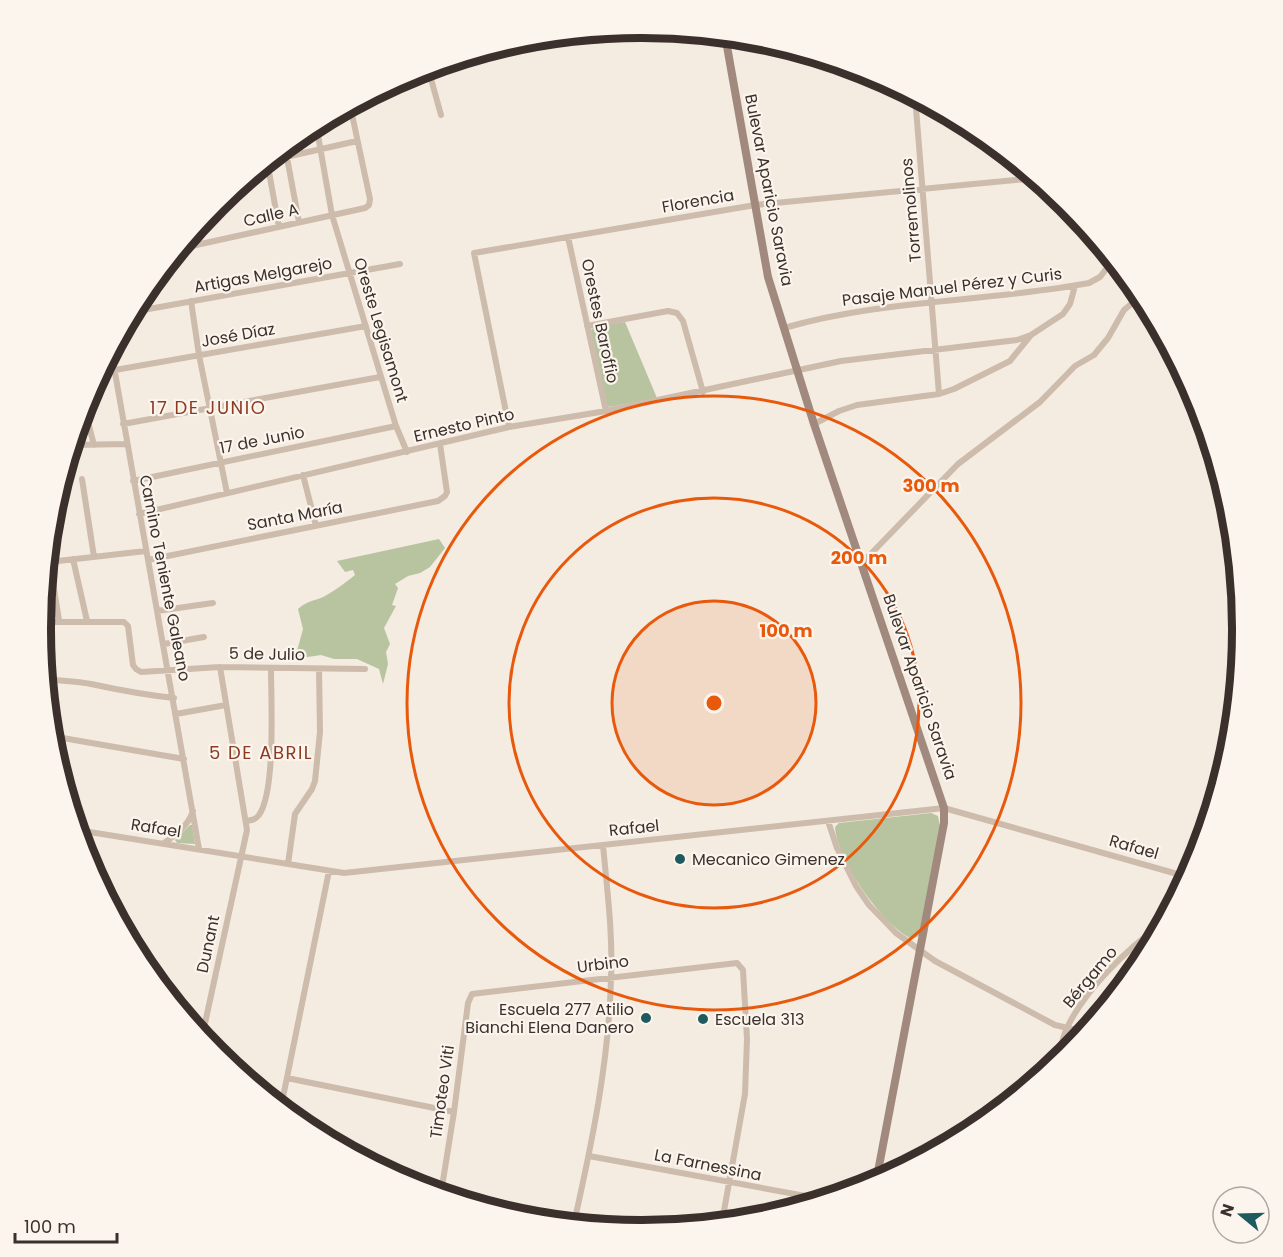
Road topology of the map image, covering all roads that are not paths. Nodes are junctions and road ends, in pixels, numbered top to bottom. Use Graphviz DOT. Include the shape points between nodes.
graph roads {
  1 [pos="727,44"];
  2 [pos="430,77"];
  3 [pos="916,105"];
  4 [pos="352,114"];
  5 [pos="441,115"];
  6 [pos="318,134"];
  7 [pos="357,141"];
  8 [pos="320,149"];
  9 [pos="287,157"];
  10 [pos="269,171"];
  11 [pos="1025,179"];
  12 [pos="922,189"];
  13 [pos="755,205"];
  14 [pos="332,215"];
  15 [pos="299,222"];
  16 [pos="279,227"];
  17 [pos="568,237"];
  18 [pos="191,246"];
  19 [pos="400,264"];
  20 [pos="1108,266"];
  21 [pos="350,273"];
  22 [pos="1075,286"];
  23 [pos="191,301"];
  24 [pos="932,302"];
  25 [pos="1134,302"];
  26 [pos="144,310"];
  27 [pos="366,326"];
  28 [pos="587,326"];
  29 [pos="784,328"];
  30 [pos="1031,335"];
  31 [pos="935,350"];
  32 [pos="200,355"];
  33 [pos="113,363"];
  34 [pos="115,370"];
  35 [pos="797,371"];
  36 [pos="380,377"];
  37 [pos="703,392"];
  38 [pos="939,394"];
  39 [pos="210,408"];
  40 [pos="606,411"];
  41 [pos="123,424"];
  42 [pos="814,424"];
  43 [pos="87,425"];
  44 [pos="396,426"];
  45 [pos="509,427"];
  46 [pos="127,444"];
  47 [pos="440,444"];
  48 [pos="80,445"];
  49 [pos="94,445"];
  50 [pos="407,452"];
  51 [pos="221,462"];
  52 [pos="303,475"];
  53 [pos="82,479"];
  54 [pos="133,481"];
  55 [pos="227,493"];
  56 [pos="139,513"];
  57 [pos="316,526"];
  58 [pos="147,551"];
  59 [pos="94,557"];
  60 [pos="73,559"];
  61 [pos="148,560"];
  62 [pos="55,561"];
  63 [pos="862,562"];
  64 [pos="52,591"];
  65 [pos="213,603"];
  66 [pos="157,611"];
  67 [pos="59,620"];
  68 [pos="51,621"];
  69 [pos="87,621"];
  70 [pos="204,638"];
  71 [pos="164,644"];
  72 [pos="220,667"];
  73 [pos="272,668"];
  74 [pos="319,669"];
  75 [pos="365,669"];
  76 [pos="169,671"];
  77 [pos="53,680"];
  78 [pos="174,698"];
  79 [pos="226,705"];
  80 [pos="176,714"];
  81 [pos="61,738"];
  82 [pos="184,759"];
  83 [pos="944,808"];
  84 [pos="193,811"];
  85 [pos="246,820"];
  86 [pos="828,821"];
  87 [pos="87,831"];
  88 [pos="164,843"];
  89 [pos="603,845"];
  90 [pos="199,849"];
  91 [pos="241,856"];
  92 [pos="288,864"];
  93 [pos="329,871"];
  94 [pos="1179,874"];
  95 [pos="1145,938"];
  96 [pos="920,950"];
  97 [pos="611,976"];
  98 [pos="472,994"];
  99 [pos="204,1026"];
  100 [pos="1066,1029"];
  101 [pos="1074,1030"];
  102 [pos="1063,1039"];
  103 [pos="1062,1043"];
  104 [pos="287,1078"];
  105 [pos="283,1098"];
  106 [pos="454,1112"];
  107 [pos="589,1156"];
  108 [pos="878,1170"];
  109 [pos="730,1183"];
  110 [pos="442,1185"];
  111 [pos="804,1196"];
  112 [pos="724,1213"];
  113 [pos="576,1215"];
  1 -- 13 [label="street, Bulevar Aparicio Saravia"];
  2 -- 5 [label="street"];
  3 -- 12 [label="street, Torremolinos"];
  4 -- 7 [label="street"];
  6 -- 8 [label="street, Oreste Legisamont"];
  7 -- 8 [label="street"];
  7 -- 14 [label="street, Calle A" via="369,205"];
  8 -- 9 [label="street"];
  8 -- 14 [label="street, Oreste Legisamont"];
  9 -- 15 [label="street"];
  10 -- 16 [label="street"];
  11 -- 12 [label="street, Florencia"];
  12 -- 13 [label="street, Florencia"];
  12 -- 24 [label="street, Torremolinos"];
  13 -- 17 [label="street, Florencia"];
  13 -- 29 [label="street, Bulevar Aparicio Saravia" via="768,277"];
  14 -- 15 [label="street, Calle A"];
  14 -- 21 [label="street, Oreste Legisamont"];
  15 -- 16 [label="street, Calle A"];
  16 -- 18 [label="street, Calle A"];
  17 -- 28 [label="street, Orestes Baroffio"];
  17 -- 45 [label="street, Florencia" via="474,253"];
  19 -- 21 [label="street, Artigas Melgarejo"];
  20 -- 22 [label="street, Pasaje Manuel Pérez y Curis" via="1094,281"];
  21 -- 23 [label="street, Artigas Melgarejo"];
  21 -- 27 [label="street, Oreste Legisamont"];
  22 -- 24 [label="street, Pasaje Manuel Pérez y Curis"];
  22 -- 30 [label="street" via="1063,314"];
  23 -- 26 [label="street, Artigas Melgarejo"];
  23 -- 32 [label="street"];
  24 -- 29 [label="street, Pasaje Manuel Pérez y Curis" via="853,312"];
  24 -- 31 [label="street, Torremolinos"];
  25 -- 63 [label="street" via="1124,310 1094,355 1075,366 1040,402 958,464"];
  27 -- 32 [label="street, José Díaz"];
  27 -- 36 [label="street, Oreste Legisamont"];
  28 -- 37 [label="street" via="668,311 677,313 683,321"];
  28 -- 40 [label="street, Orestes Baroffio"];
  29 -- 35 [label="street, Bulevar Aparicio Saravia"];
  30 -- 31 [label="street, Ernesto Pinto"];
  30 -- 38 [label="street" via="1010,360"];
  31 -- 35 [label="street, Ernesto Pinto" via="841,361"];
  31 -- 38 [label="street, Torremolinos"];
  32 -- 34 [label="street, José Díaz"];
  32 -- 39 [label="street"];
  33 -- 34 [label="street, Camino Teniente Galeano"];
  34 -- 41 [label="street, Camino Teniente Galeano"];
  35 -- 37 [label="street, Ernesto Pinto"];
  35 -- 42 [label="street, Bulevar Aparicio Saravia"];
  36 -- 39 [label="street"];
  36 -- 44 [label="street, Oreste Legisamont"];
  37 -- 40 [label="street, Ernesto Pinto"];
  38 -- 42 [label="street" via="857,405"];
  39 -- 41 [label="street"];
  39 -- 51 [label="street"];
  40 -- 45 [label="street, Ernesto Pinto"];
  41 -- 46 [label="street, Camino Teniente Galeano"];
  42 -- 63 [label="street, Bulevar Aparicio Saravia"];
  43 -- 49 [label="street"];
  44 -- 50 [label="street, Oreste Legisamont"];
  44 -- 51 [label="street, 17 de Junio"];
  45 -- 47 [label="street, Ernesto Pinto"];
  46 -- 49 [label="street"];
  46 -- 54 [label="street, Camino Teniente Galeano"];
  47 -- 50 [label="street, Ernesto Pinto"];
  47 -- 57 [label="street, Santa María" via="447,488 438,501"];
  48 -- 49 [label="street"];
  50 -- 52 [label="street, Ernesto Pinto"];
  51 -- 54 [label="street, 17 de Junio"];
  51 -- 55 [label="street"];
  52 -- 55 [label="street, Ernesto Pinto"];
  52 -- 57 [label="street"];
  53 -- 59 [label="street"];
  54 -- 56 [label="street, Camino Teniente Galeano"];
  55 -- 56 [label="street, Ernesto Pinto"];
  56 -- 58 [label="street, Camino Teniente Galeano"];
  57 -- 61 [label="street, Santa María"];
  58 -- 59 [label="street"];
  58 -- 61 [label="street, Camino Teniente Galeano"];
  59 -- 60 [label="street"];
  60 -- 62 [label="street"];
  60 -- 69 [label="street"];
  61 -- 66 [label="street, Camino Teniente Galeano"];
  63 -- 83 [label="street, Bulevar Aparicio Saravia"];
  64 -- 67 [label="street"];
  65 -- 66 [label="street"];
  66 -- 71 [label="street, Camino Teniente Galeano"];
  67 -- 68 [label="street"];
  67 -- 69 [label="street"];
  69 -- 76 [label="street, 5 de Julio" via="124,622 136,669"];
  70 -- 71 [label="street"];
  71 -- 76 [label="street, Camino Teniente Galeano"];
  72 -- 73 [label="street, 5 de Julio"];
  72 -- 76 [label="street, 5 de Julio"];
  72 -- 79 [label="street, Dunant"];
  73 -- 74 [label="street, 5 de Julio"];
  73 -- 85 [label="street" via="267,790 258,816"];
  74 -- 75 [label="street, 5 de Julio"];
  74 -- 92 [label="street" via="316,775 312,789 295,814"];
  76 -- 78 [label="street, Camino Teniente Galeano"];
  77 -- 78 [label="street"];
  78 -- 80 [label="street, Camino Teniente Galeano"];
  79 -- 80 [label="street"];
  79 -- 85 [label="street, Dunant"];
  80 -- 82 [label="street, Camino Teniente Galeano"];
  81 -- 82 [label="street"];
  82 -- 84 [label="street, Camino Teniente Galeano"];
  83 -- 86 [label="street, Rafael"];
  83 -- 94 [label="street, Rafael"];
  83 -- 96 [label="street, Bulevar Aparicio Saravia"];
  84 -- 88 [label="street" via="187,823"];
  84 -- 90 [label="street, Camino Teniente Galeano"];
  85 -- 91 [label="street, Dunant"];
  86 -- 89 [label="street, Rafael"];
  86 -- 96 [label="street" via="849,874 869,904 896,933"];
  87 -- 88 [label="street, Rafael"];
  88 -- 90 [label="street, Rafael"];
  89 -- 93 [label="street, Rafael" via="354,872"];
  89 -- 97 [label="street"];
  90 -- 91 [label="street, Rafael"];
  91 -- 92 [label="street, Rafael"];
  91 -- 99 [label="street, Dunant"];
  92 -- 93 [label="street, Rafael"];
  93 -- 104 [label="street"];
  95 -- 100 [label="street, Bérgamo" via="1099,982"];
  96 -- 100 [label="street"];
  96 -- 108 [label="street, Bulevar Aparicio Saravia"];
  97 -- 98 [label="street, Urbino"];
  97 -- 107 [label="street" via="604,1064"];
  97 -- 109 [label="street, Urbino" via="737,963 743,970 745,1094"];
  98 -- 106 [label="street, Timoteo Viti"];
  100 -- 101 [label="street"];
  100 -- 102 [label="street, Bérgamo"];
  102 -- 103 [label="street, Bérgamo"];
  104 -- 105 [label="street"];
  104 -- 106 [label="street"];
  106 -- 110 [label="street, Timoteo Viti"];
  107 -- 109 [label="street, La Farnessina"];
  107 -- 113 [label="street"];
  109 -- 111 [label="street, La Farnessina"];
  109 -- 112 [label="street"];
}
